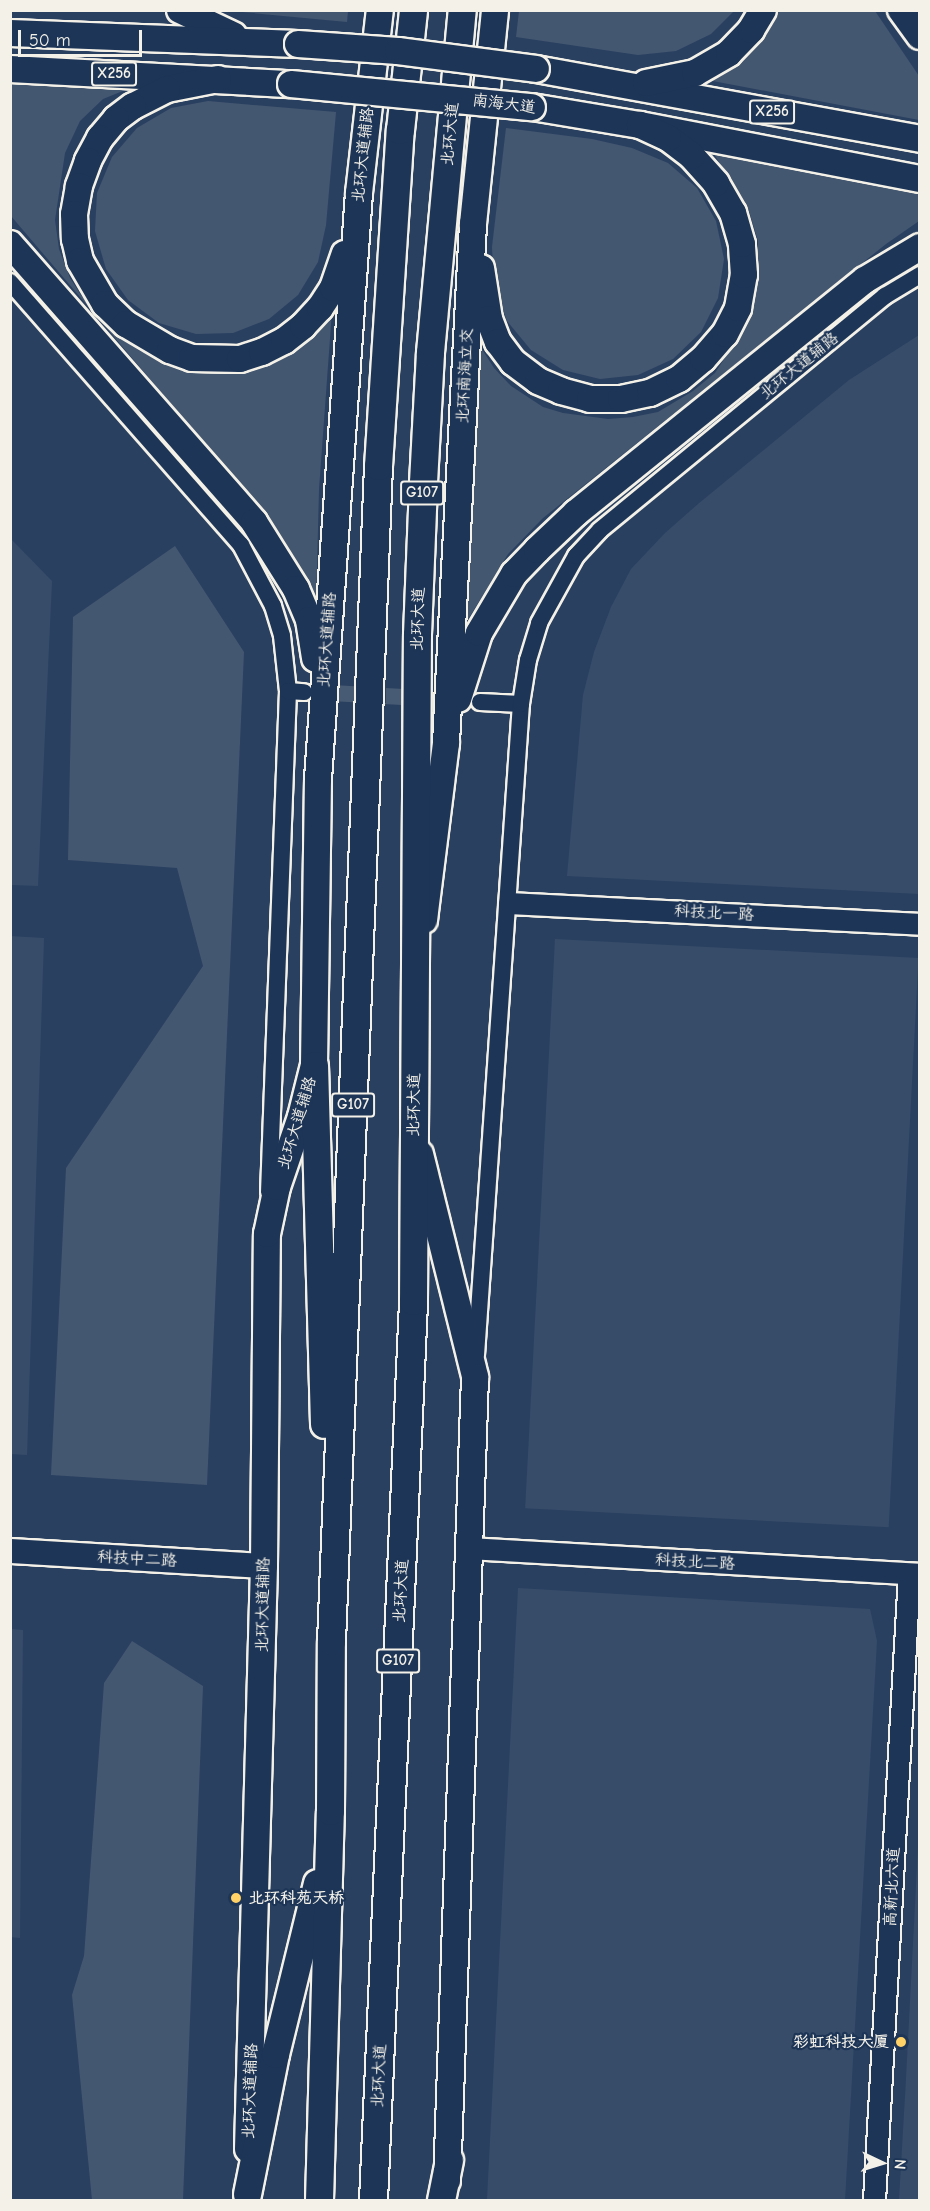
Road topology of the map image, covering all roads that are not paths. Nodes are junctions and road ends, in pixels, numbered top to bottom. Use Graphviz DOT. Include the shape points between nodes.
graph roads {
  1 [pos="180,10"];
  2 [pos="380,10"];
  3 [pos="413,10"];
  4 [pos="462,10"];
  5 [pos="495,10"];
  6 [pos="763,10"];
  7 [pos="901,10"];
  8 [pos="10,33"];
  9 [pos="920,36"];
  10 [pos="244,40"];
  11 [pos="10,69"];
  12 [pos="218,79"];
  13 [pos="625,85"];
  14 [pos="640,125"];
  15 [pos="920,138"];
  16 [pos="920,179"];
  17 [pos="358,193"];
  18 [pos="473,224"];
  19 [pos="10,244"];
  20 [pos="920,247"];
  21 [pos="920,275"];
  22 [pos="10,282"];
  23 [pos="480,702"];
  24 [pos="521,704"];
  25 [pos="446,743"];
  26 [pos="318,779"];
  27 [pos="509,903"];
  28 [pos="920,924"];
  29 [pos="417,977"];
  30 [pos="314,1065"];
  31 [pos="413,1121"];
  32 [pos="267,1234"];
  33 [pos="474,1377"];
  34 [pos="470,1548"];
  35 [pos="10,1551"];
  36 [pos="264,1566"];
  37 [pos="914,1574"];
  38 [pos="331,1641"];
  39 [pos="330,1811"];
  40 [pos="449,2160"];
  41 [pos="247,2197"];
  42 [pos="319,2200"];
  43 [pos="373,2200"];
  44 [pos="441,2200"];
  45 [pos="446,2200"];
  46 [pos="874,2200"];
  1 -- 10 [label="main road"];
  2 -- 17 [label="main road, 北环大道辅路"];
  3 -- 38 [label="highway, G107" via="400,130 378,466"];
  4 -- 29 [label="highway, 北环大道 / G107" via="430,352 423,482 417,645"];
  5 -- 18 [label="main road, 北环南海立交"];
  6 -- 13 [label="main road" via="729,53 695,73"];
  7 -- 9 [label="main road"];
  8 -- 10 [label="main road, X256"];
  10 -- 13 [label="main road, X256, bridge" via="398,51"];
  11 -- 12 [label="main road, 南海大道 / X256"];
  12 -- 14 [label="main road, 南海大道 / X256, bridge" via="532,107"];
  12 -- 17 [label="main road" via="167,90 133,106 100,138 88,161 74,214 80,261 105,304 126,324 192,358 240,359 284,341 320,309 333,288 351,236"];
  13 -- 15 [label="main road, X256"];
  14 -- 16 [label="main road, 南海大道 / X256"];
  14 -- 18 [label="main road" via="668,138 692,156 716,183 733,213 742,243 744,275 738,308 725,334 679,379 650,393 621,399 591,399 561,391 530,375 513,362 498,342 489,319"];
  17 -- 26 [label="main road, 北环大道辅路"];
  18 -- 25 [label="main road, 北环南海立交"];
  19 -- 26 [label="main road" via="239,504 277,556 309,620"];
  20 -- 25 [label="main road" via="865,280 576,513 514,574 479,633"];
  21 -- 24 [label="street, 北环大道辅路" via="885,296 600,530 576,556 539,622"];
  22 -- 32 [label="street" via="241,545 273,606 282,636 296,692"];
  23 -- 24 [label="street"];
  24 -- 27 [label="street, 北环大道辅路"];
  25 -- 29 [label="main road"];
  26 -- 30 [label="main road, 北环大道辅路"];
  27 -- 28 [label="street, 科技北一路"];
  27 -- 33 [label="street, 北环大道辅路"];
  29 -- 31 [label="highway, 北环大道 / G107"];
  30 -- 32 [label="main road, 北环大道辅路"];
  30 -- 38 [label="highway"];
  31 -- 33 [label="main road"];
  31 -- 43 [label="highway, 北环大道 / G107" via="414,1301"];
  32 -- 36 [label="main road, 北环大道辅路"];
  33 -- 34 [label="main road, 北环大道辅路"];
  34 -- 37 [label="street, 科技北二路"];
  34 -- 40 [label="main road, 北环大道辅路"];
  35 -- 36 [label="main road, 科技中二路"];
  36 -- 41 [label="main road, 北环大道辅路"];
  37 -- 46 [label="street, 高新北六道"];
  38 -- 39 [label="highway, G107"];
  39 -- 41 [label="highway"];
  39 -- 42 [label="highway, G107"];
  40 -- 44 [label="highway"];
  40 -- 45 [label="main road, 北环大道辅路"];
}
